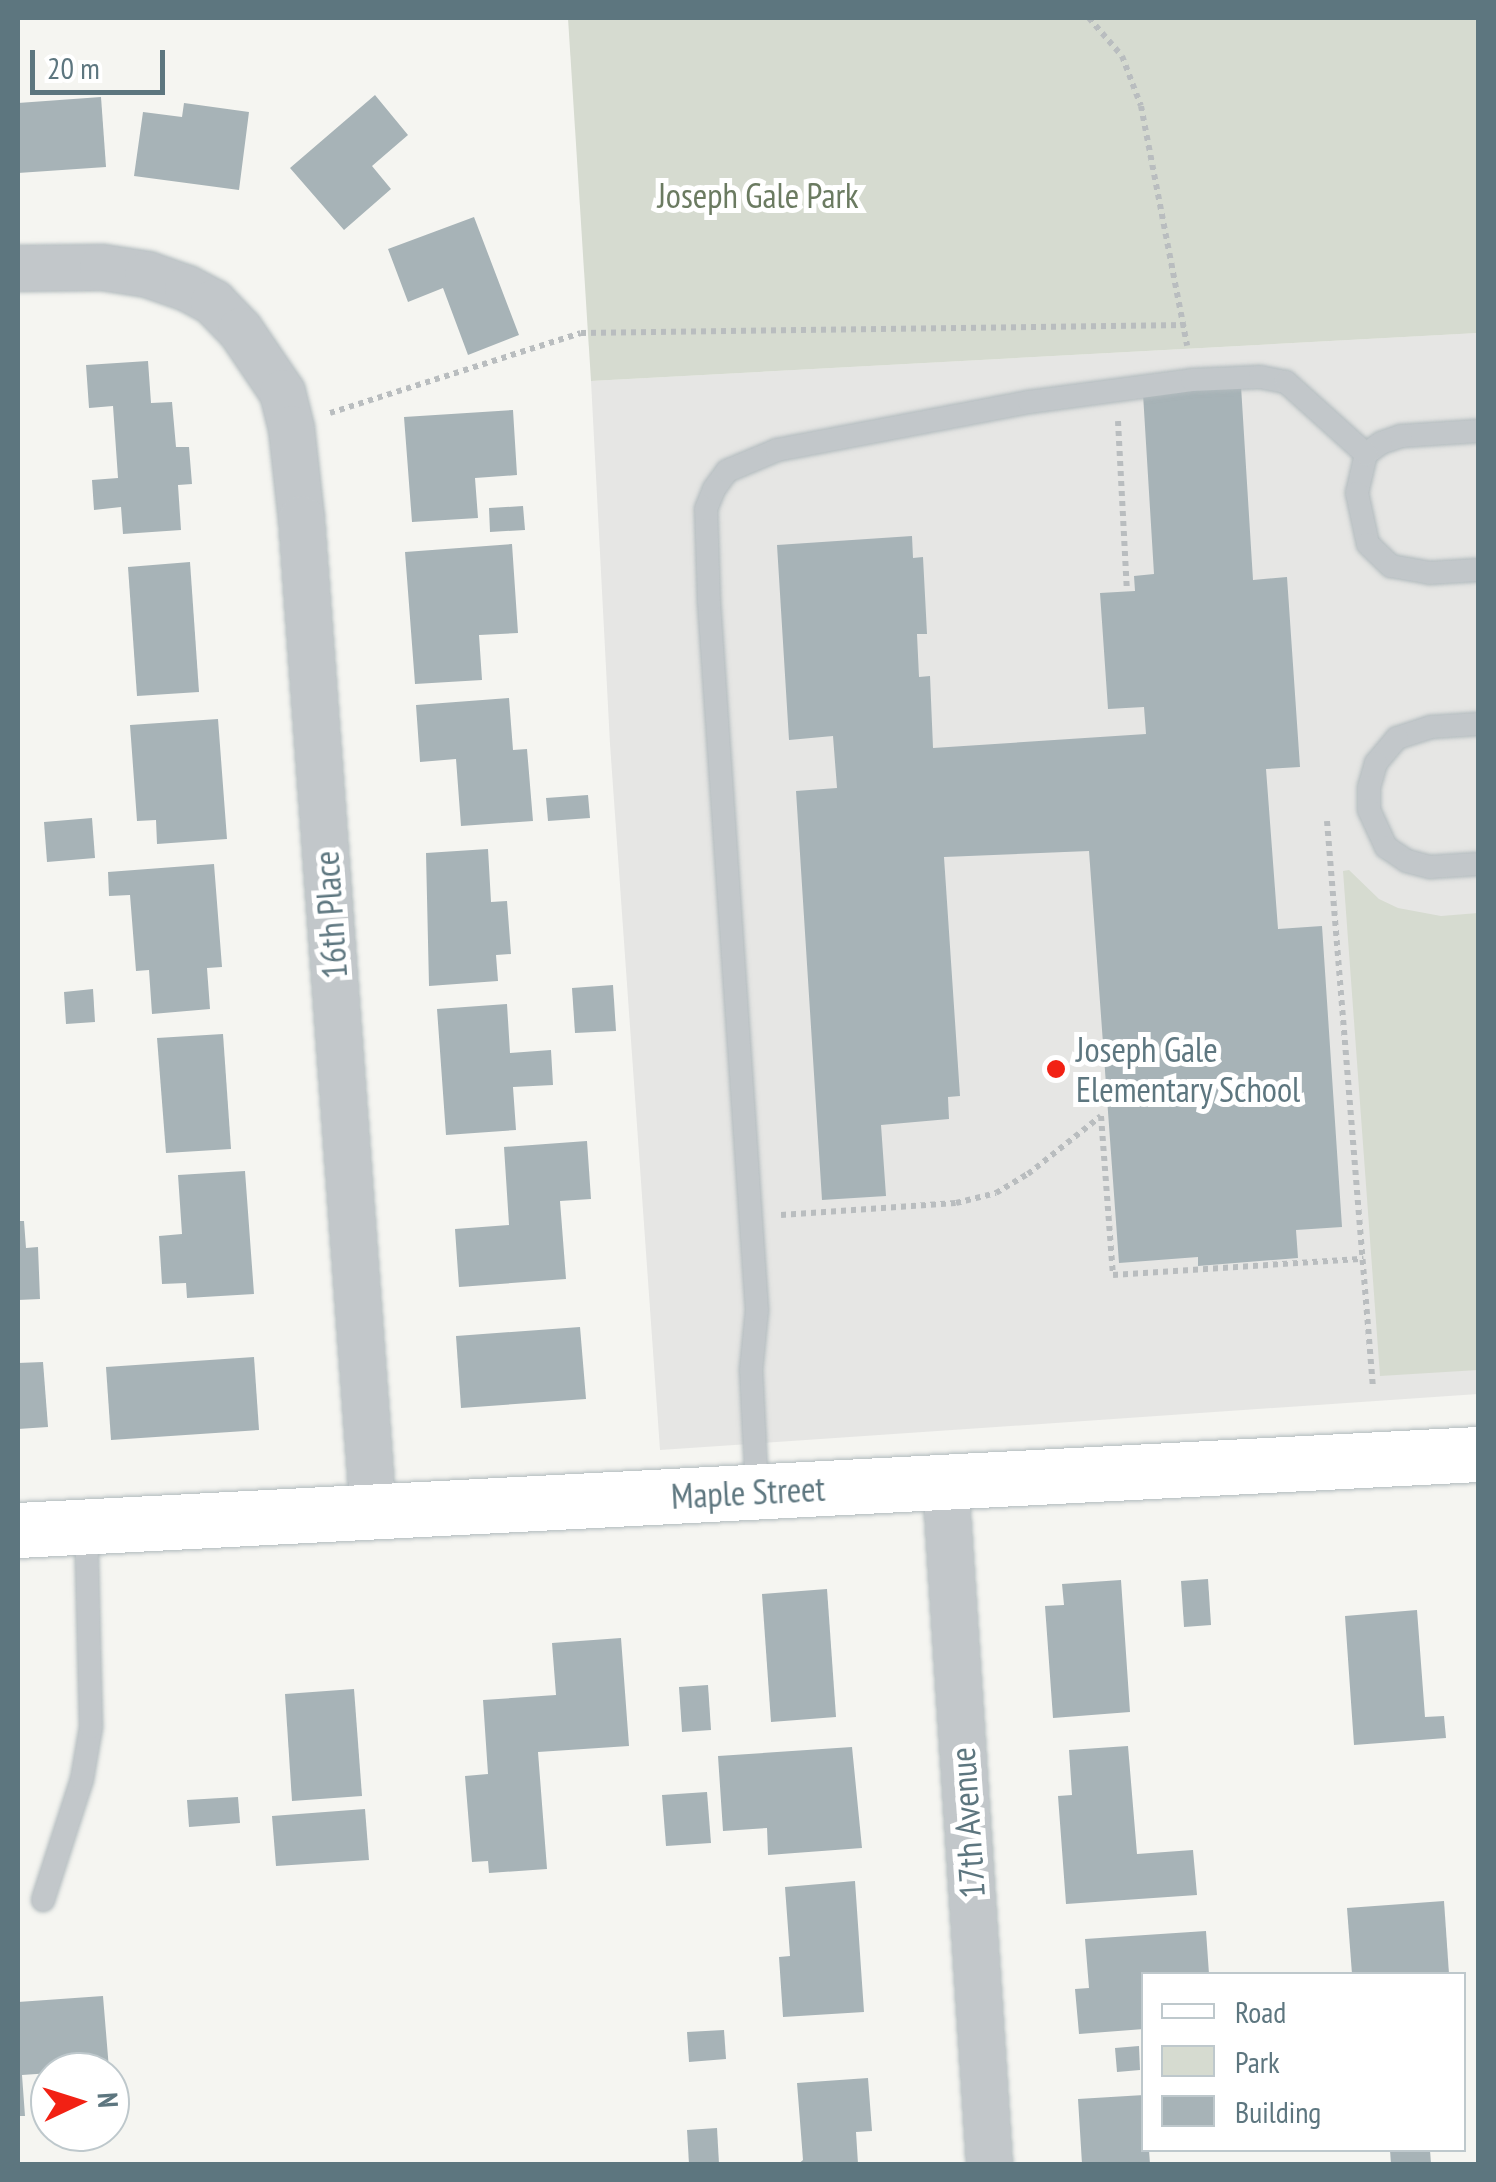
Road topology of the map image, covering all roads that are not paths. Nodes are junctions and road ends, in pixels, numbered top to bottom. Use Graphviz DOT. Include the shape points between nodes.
graph roads {
  1 [pos="18,268"];
  2 [pos="1478,431"];
  3 [pos="1366,454"];
  4 [pos="1478,570"];
  5 [pos="1478,724"];
  6 [pos="1478,864"];
  7 [pos="1478,1454"];
  8 [pos="945,1481"];
  9 [pos="757,1492"];
  10 [pos="372,1514"];
  11 [pos="86,1527"];
  12 [pos="18,1530"];
  13 [pos="44,1900"];
  14 [pos="990,2164"];
  1 -- 10 [label="street, 16th Place" via="147,274 213,302 282,392 292,428"];
  2 -- 3 [label="lane" via="1401,436"];
  3 -- 4 [label="lane" via="1358,506 1378,557 1408,572"];
  3 -- 9 [label="lane" via="1286,382 1260,377 1116,390 777,450 727,471 706,509 757,1310 751,1370"];
  5 -- 6 [label="lane" via="1431,727 1397,738 1376,763 1368,787 1376,830 1396,854 1430,867"];
  7 -- 8 [label="street, Maple Street"];
  8 -- 9 [label="street, Maple Street"];
  8 -- 14 [label="street, 17th Avenue"];
  9 -- 10 [label="street, Maple Street"];
  10 -- 11 [label="street, Maple Street"];
  11 -- 12 [label="street, Maple Street"];
  11 -- 13 [label="lane" via="92,1727"];
}
